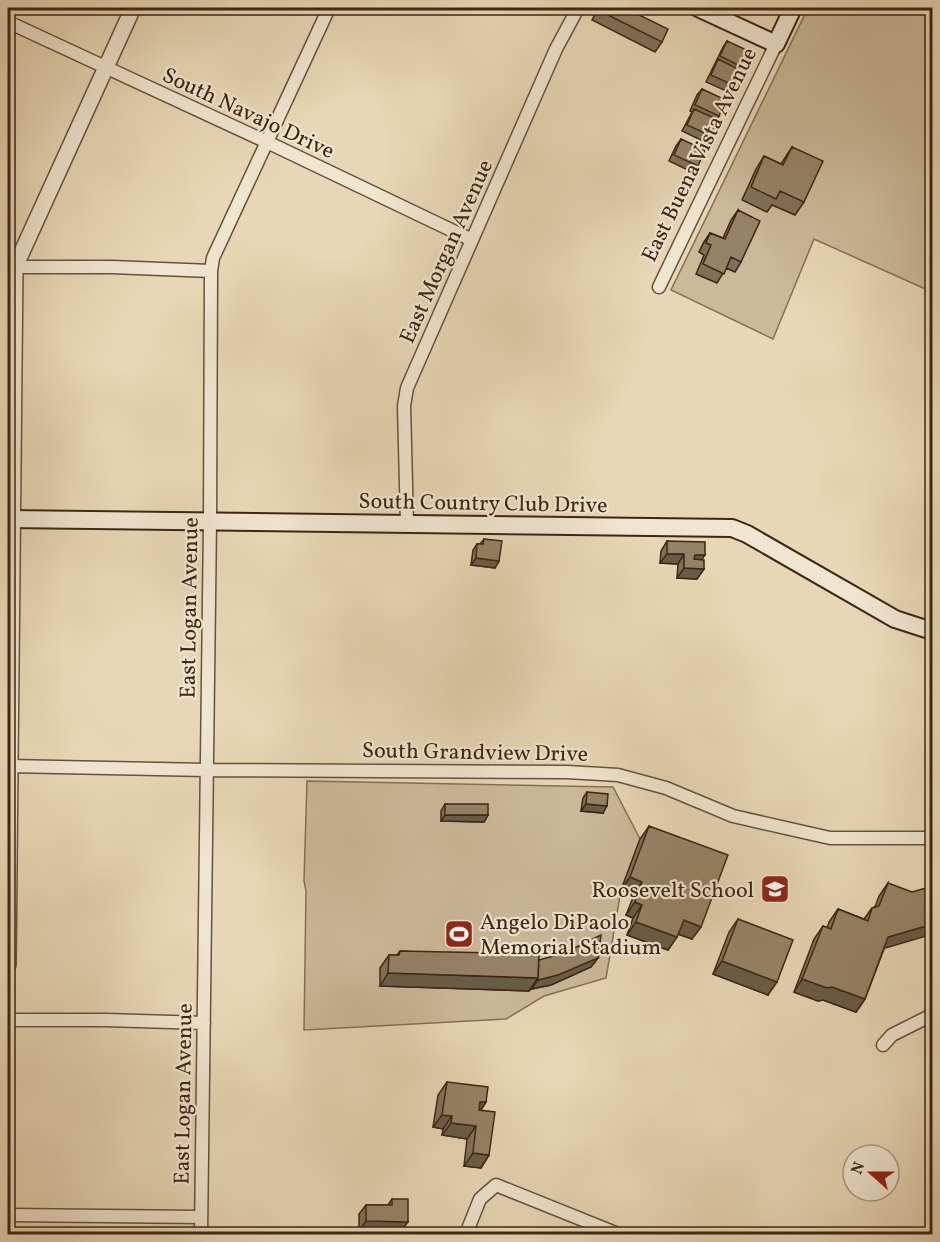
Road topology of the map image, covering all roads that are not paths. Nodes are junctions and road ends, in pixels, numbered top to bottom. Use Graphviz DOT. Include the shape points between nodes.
graph roads {
  1 [pos="133,8"];
  2 [pos="329,8"];
  3 [pos="578,8"];
  4 [pos="698,8"];
  5 [pos="793,8"];
  6 [pos="8,22"];
  7 [pos="776,44"];
  8 [pos="104,68"];
  9 [pos="267,142"];
  10 [pos="472,240"];
  11 [pos="11,267"];
  12 [pos="211,271"];
  13 [pos="658,287"];
  14 [pos="10,519"];
  15 [pos="210,521"];
  16 [pos="407,524"];
  17 [pos="933,631"];
  18 [pos="9,766"];
  19 [pos="207,770"];
  20 [pos="933,838"];
  21 [pos="8,965"];
  22 [pos="933,1014"];
  23 [pos="8,1020"];
  24 [pos="204,1023"];
  25 [pos="883,1045"];
  26 [pos="8,1215"];
  27 [pos="201,1217"];
  28 [pos="201,1234"];
  29 [pos="466,1234"];
  30 [pos="618,1234"];
  1 -- 8 [label="street"];
  2 -- 9 [label="street, East Logan Avenue"];
  3 -- 10 [label="street, East Morgan Avenue"];
  4 -- 7 [label="main road"];
  5 -- 7 [label="main road, East Buena Vista Avenue"];
  6 -- 8 [label="street, South Navajo Drive"];
  7 -- 13 [label="street, East Buena Vista Avenue"];
  8 -- 9 [label="street, South Navajo Drive"];
  8 -- 11 [label="street"];
  9 -- 10 [label="street, South Navajo Drive"];
  9 -- 12 [label="street, East Logan Avenue" via="213,258"];
  10 -- 16 [label="street, East Morgan Avenue" via="407,388"];
  11 -- 12 [label="street"];
  11 -- 14 [label="street"];
  12 -- 15 [label="street, East Logan Avenue"];
  14 -- 15 [label="main road, South Country Club Drive"];
  14 -- 18 [label="street"];
  15 -- 16 [label="main road, South Country Club Drive"];
  15 -- 19 [label="street, East Logan Avenue"];
  16 -- 17 [label="main road, South Country Club Drive" via="732,528 895,619"];
  18 -- 19 [label="street, South Grandview Drive"];
  18 -- 21 [label="street"];
  19 -- 20 [label="street, South Grandview Drive" via="618,775 666,788 733,816 797,832 830,838"];
  19 -- 24 [label="street, East Logan Avenue"];
  22 -- 25 [label="street" via="892,1035"];
  23 -- 24 [label="street"];
  24 -- 27 [label="street, East Logan Avenue"];
  26 -- 27 [label="street"];
  27 -- 28 [label="street, East Logan Avenue"];
  29 -- 30 [label="street" via="480,1199 496,1185"];
}
